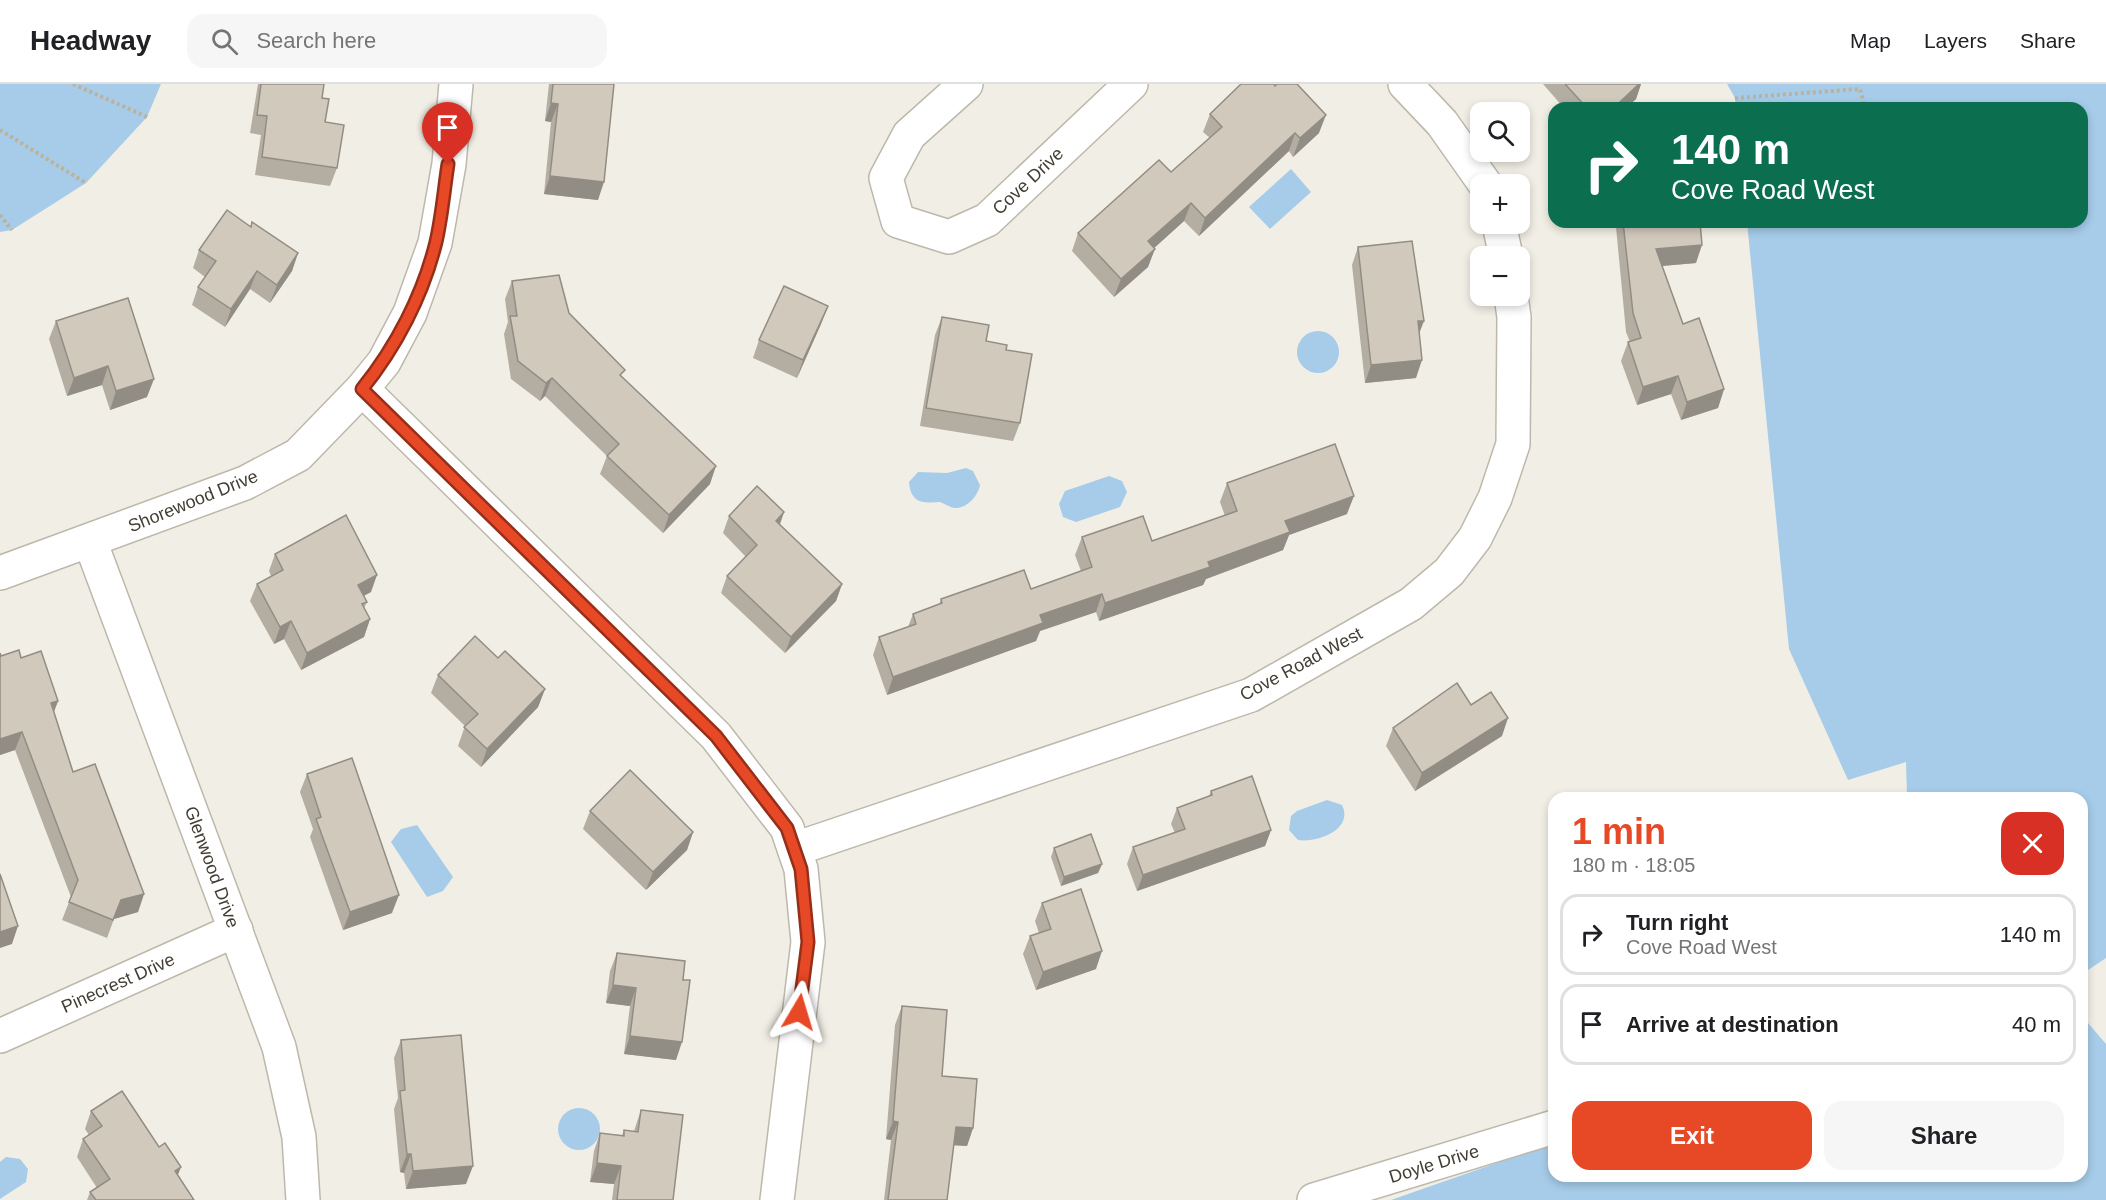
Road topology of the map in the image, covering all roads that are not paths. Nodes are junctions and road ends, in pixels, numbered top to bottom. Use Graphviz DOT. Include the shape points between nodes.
graph roads {
  1 [pos="456,84"];
  2 [pos="966,84"];
  3 [pos="1131,84"];
  4 [pos="1406,84"];
  5 [pos="1478,174"];
  6 [pos="1512,306"];
  7 [pos="362,389"];
  8 [pos="90,541"];
  9 [pos="0,573"];
  10 [pos="795,849"];
  11 [pos="236,930"];
  12 [pos="0,1035"];
  13 [pos="1548,1129"];
  14 [pos="303,1200"];
  15 [pos="777,1200"];
  16 [pos="1314,1200"];
  1 -- 7 [label="street" via="435,243 410,313 384,362"];
  2 -- 3 [label="street, Cove Drive" via="909,135 886,177 898,221 949,237 987,220"];
  4 -- 5 [label="street" via="1442,123"];
  6 -- 10 [label="street, Cove Road West" via="1513,444 1495,498 1474,538 1449,572 1411,604 1251,695"];
  7 -- 8 [label="street, Shorewood Drive" via="298,455 245,483"];
  7 -- 10 [label="street" via="716,736 787,828"];
  8 -- 9 [label="street, Shorewood Drive"];
  8 -- 11 [label="street, Glenwood Drive"];
  10 -- 15 [label="street" via="801,869 808,942"];
  11 -- 12 [label="street, Pinecrest Drive"];
  11 -- 14 [label="street, Glenwood Drive" via="279,1047 299,1137"];
  13 -- 16 [label="street, Doyle Drive"];
}
